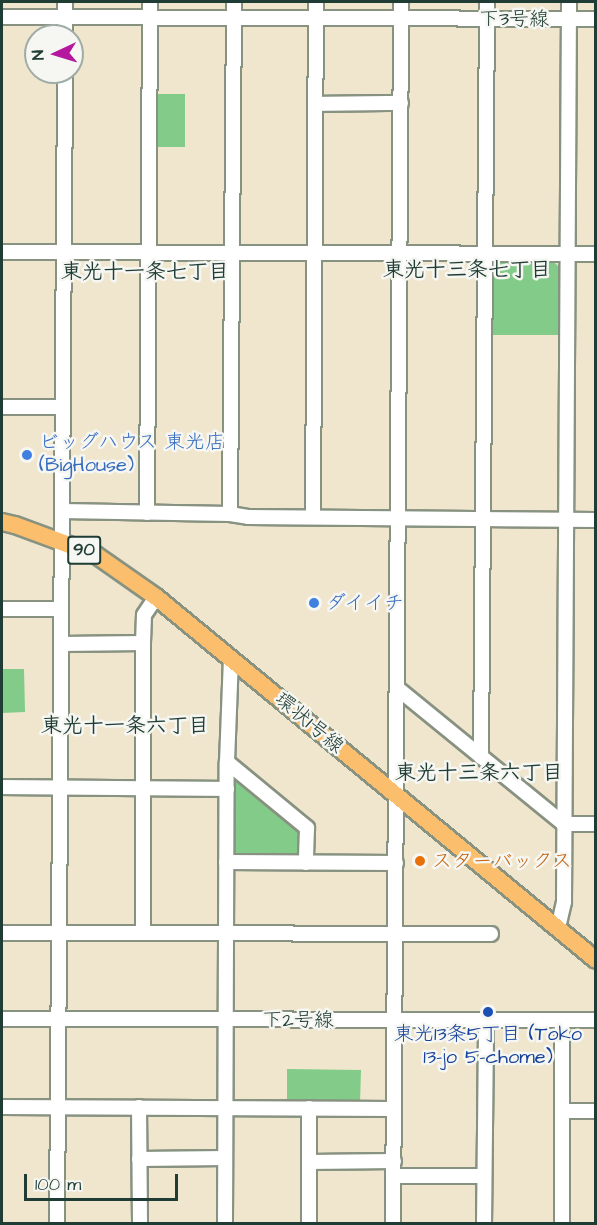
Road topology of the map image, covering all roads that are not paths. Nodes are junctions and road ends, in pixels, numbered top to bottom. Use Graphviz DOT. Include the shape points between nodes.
graph roads {
  1 [pos="65,2"];
  2 [pos="150,2"];
  3 [pos="234,2"];
  4 [pos="316,2"];
  5 [pos="401,2"];
  6 [pos="487,2"];
  7 [pos="569,2"];
  8 [pos="2,17"];
  9 [pos="150,17"];
  10 [pos="65,18"];
  11 [pos="234,18"];
  12 [pos="315,18"];
  13 [pos="401,18"];
  14 [pos="487,19"];
  15 [pos="569,19"];
  16 [pos="596,19"];
  17 [pos="65,24"];
  18 [pos="65,84"];
  19 [pos="315,104"];
  20 [pos="401,104"];
  21 [pos="2,252"];
  22 [pos="63,252"];
  23 [pos="148,253"];
  24 [pos="231,253"];
  25 [pos="314,253"];
  26 [pos="400,254"];
  27 [pos="568,254"];
  28 [pos="596,254"];
  29 [pos="486,255"];
  30 [pos="2,406"];
  31 [pos="62,407"];
  32 [pos="62,511"];
  33 [pos="147,513"];
  34 [pos="230,514"];
  35 [pos="313,516"];
  36 [pos="398,518"];
  37 [pos="483,519"];
  38 [pos="566,520"];
  39 [pos="596,520"];
  40 [pos="2,522"];
  41 [pos="62,541"];
  42 [pos="156,597"];
  43 [pos="2,609"];
  44 [pos="62,609"];
  45 [pos="143,643"];
  46 [pos="61,644"];
  47 [pos="231,659"];
  48 [pos="397,688"];
  49 [pos="481,757"];
  50 [pos="227,762"];
  51 [pos="2,787"];
  52 [pos="60,788"];
  53 [pos="142,788"];
  54 [pos="227,789"];
  55 [pos="397,796"];
  56 [pos="564,824"];
  57 [pos="596,824"];
  58 [pos="226,862"];
  59 [pos="306,863"];
  60 [pos="396,863"];
  61 [pos="558,928"];
  62 [pos="60,932"];
  63 [pos="142,932"];
  64 [pos="2,933"];
  65 [pos="227,934"];
  66 [pos="395,934"];
  67 [pos="490,934"];
  68 [pos="596,960"];
  69 [pos="2,1019"];
  70 [pos="59,1019"];
  71 [pos="227,1020"];
  72 [pos="393,1020"];
  73 [pos="486,1020"];
  74 [pos="562,1020"];
  75 [pos="596,1020"];
  76 [pos="2,1107"];
  77 [pos="58,1107"];
  78 [pos="139,1107"];
  79 [pos="226,1107"];
  80 [pos="309,1108"];
  81 [pos="393,1109"];
  82 [pos="562,1111"];
  83 [pos="596,1111"];
  84 [pos="225,1158"];
  85 [pos="139,1159"];
  86 [pos="394,1161"];
  87 [pos="309,1162"];
  88 [pos="394,1176"];
  89 [pos="484,1176"];
  90 [pos="57,1224"];
  91 [pos="140,1224"];
  92 [pos="225,1224"];
  93 [pos="309,1224"];
  94 [pos="393,1224"];
  95 [pos="484,1224"];
  96 [pos="562,1224"];
  1 -- 10 [label="street"];
  2 -- 9 [label="street"];
  3 -- 11 [label="street"];
  4 -- 12 [label="street"];
  5 -- 13 [label="street"];
  6 -- 14 [label="street"];
  7 -- 15 [label="street"];
  8 -- 10 [label="street, 下3号線"];
  9 -- 10 [label="street, 下3号線"];
  9 -- 11 [label="street, 下3号線"];
  9 -- 23 [label="street"];
  10 -- 17 [label="street"];
  11 -- 12 [label="street, 下3号線"];
  11 -- 24 [label="street"];
  12 -- 13 [label="street, 下3号線"];
  12 -- 19 [label="street"];
  13 -- 14 [label="street, 下3号線"];
  13 -- 20 [label="street"];
  14 -- 15 [label="street, 下3号線"];
  14 -- 29 [label="street"];
  15 -- 16 [label="street, 下3号線"];
  15 -- 27 [label="street"];
  18 -- 22 [label="street"];
  19 -- 20 [label="street"];
  19 -- 25 [label="street"];
  20 -- 26 [label="street"];
  21 -- 22 [label="street"];
  22 -- 23 [label="street"];
  22 -- 31 [label="street"];
  23 -- 24 [label="street"];
  23 -- 33 [label="street"];
  24 -- 25 [label="street"];
  24 -- 34 [label="street"];
  25 -- 26 [label="street"];
  25 -- 35 [label="street"];
  26 -- 29 [label="street"];
  26 -- 36 [label="street"];
  27 -- 28 [label="street"];
  27 -- 29 [label="street"];
  27 -- 38 [label="street"];
  29 -- 37 [label="street"];
  30 -- 31 [label="street"];
  31 -- 32 [label="street"];
  32 -- 33 [label="street"];
  32 -- 41 [label="street"];
  33 -- 34 [label="street"];
  34 -- 35 [label="street"];
  35 -- 36 [label="street"];
  36 -- 37 [label="street"];
  36 -- 48 [label="street"];
  37 -- 38 [label="street"];
  37 -- 49 [label="street"];
  38 -- 39 [label="street"];
  38 -- 56 [label="street"];
  40 -- 41 [label="main road, 環状1号線 / 90"];
  41 -- 42 [label="main road, 環状1号線 / 90" via="96,555"];
  41 -- 44 [label="street"];
  42 -- 45 [label="street" via="144,615"];
  42 -- 47 [label="main road, 環状1号線 / 90"];
  43 -- 44 [label="street"];
  44 -- 46 [label="street"];
  45 -- 46 [label="street"];
  45 -- 53 [label="street"];
  46 -- 52 [label="street"];
  47 -- 50 [label="street"];
  47 -- 55 [label="main road, 環状1号線 / 90"];
  48 -- 49 [label="street"];
  48 -- 55 [label="street"];
  49 -- 56 [label="street"];
  50 -- 54 [label="street"];
  50 -- 59 [label="street" via="307,828"];
  51 -- 52 [label="street"];
  52 -- 53 [label="street"];
  52 -- 62 [label="street"];
  53 -- 54 [label="street"];
  53 -- 63 [label="street"];
  54 -- 58 [label="street"];
  55 -- 60 [label="street"];
  55 -- 61 [label="main road, 環状1号線 / 90"];
  56 -- 57 [label="street"];
  56 -- 61 [label="street" via="564,902"];
  58 -- 59 [label="street"];
  58 -- 65 [label="street"];
  59 -- 60 [label="street"];
  60 -- 66 [label="street"];
  61 -- 68 [label="main road, 環状1号線 / 90"];
  62 -- 63 [label="street"];
  62 -- 64 [label="street"];
  62 -- 70 [label="street"];
  63 -- 65 [label="street"];
  65 -- 66 [label="street"];
  65 -- 71 [label="street"];
  66 -- 67 [label="street"];
  66 -- 72 [label="street"];
  69 -- 70 [label="street, 下2号線"];
  70 -- 71 [label="street, 下2号線"];
  70 -- 77 [label="street"];
  71 -- 72 [label="street, 下2号線"];
  71 -- 79 [label="street"];
  72 -- 73 [label="street, 下2号線"];
  72 -- 81 [label="street"];
  73 -- 74 [label="street, 下2号線"];
  73 -- 89 [label="street"];
  74 -- 75 [label="street, 下2号線"];
  74 -- 82 [label="street"];
  76 -- 77 [label="street"];
  77 -- 78 [label="street"];
  77 -- 90 [label="street"];
  78 -- 79 [label="street"];
  78 -- 85 [label="street"];
  79 -- 80 [label="street"];
  79 -- 84 [label="street"];
  80 -- 81 [label="street"];
  80 -- 87 [label="street"];
  81 -- 86 [label="street"];
  82 -- 83 [label="street"];
  82 -- 96 [label="street"];
  84 -- 85 [label="street"];
  84 -- 92 [label="street"];
  85 -- 91 [label="street"];
  86 -- 87 [label="street"];
  86 -- 88 [label="street"];
  87 -- 93 [label="street"];
  88 -- 89 [label="street"];
  88 -- 94 [label="street"];
  89 -- 95 [label="street"];
}
